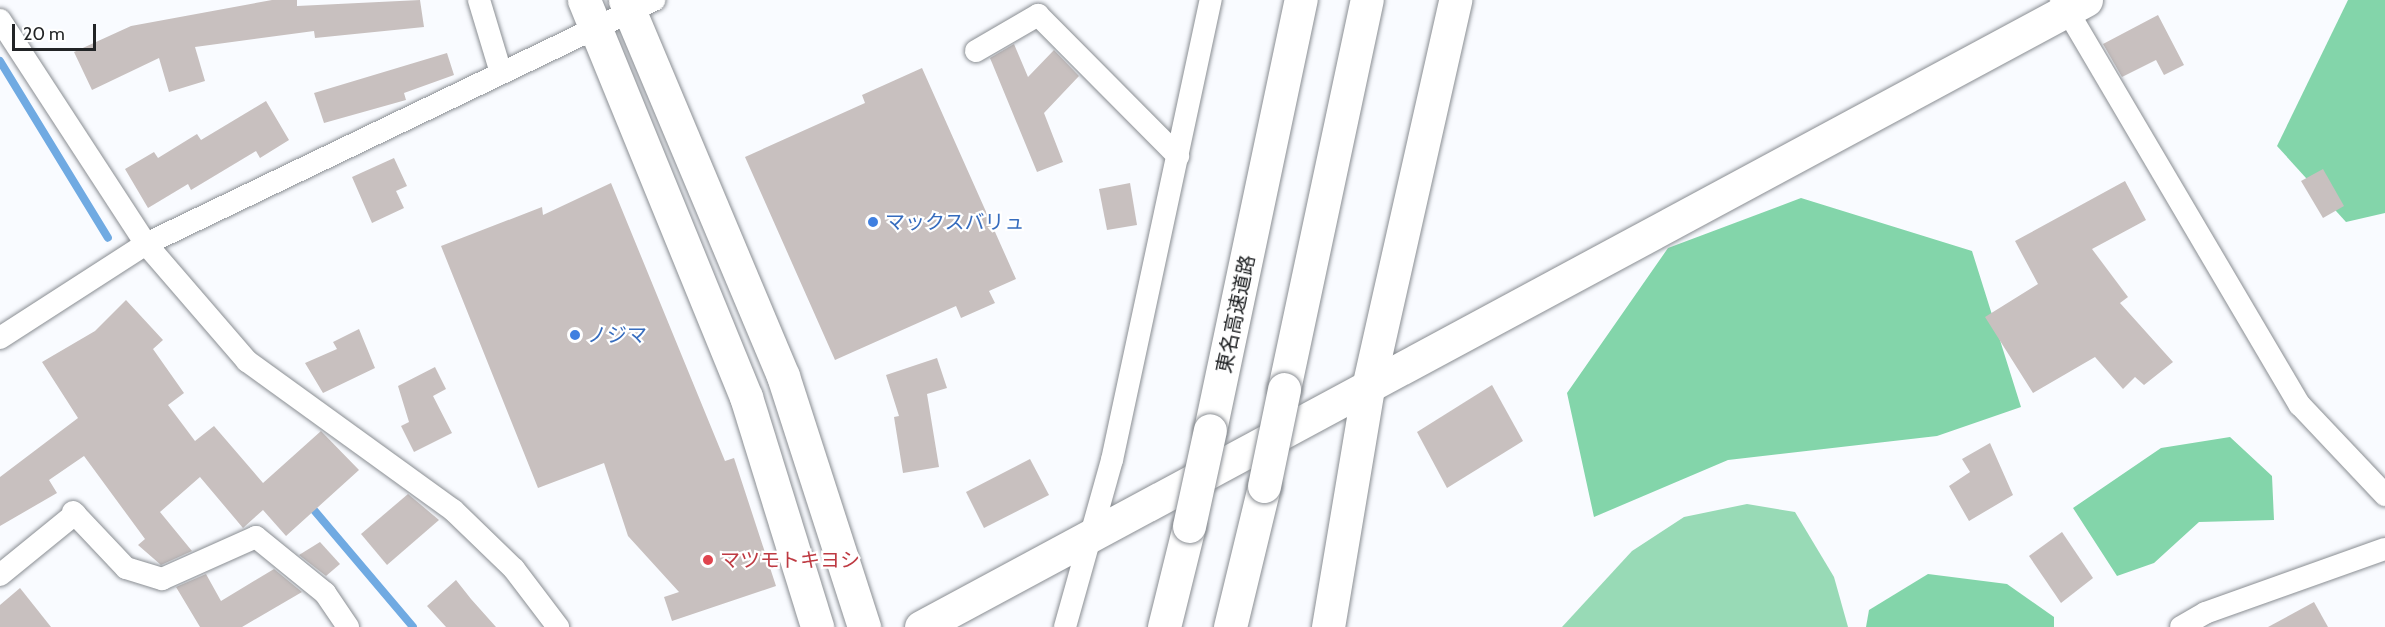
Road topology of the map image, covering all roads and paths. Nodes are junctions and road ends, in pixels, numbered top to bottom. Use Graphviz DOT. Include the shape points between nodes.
graph roads {
  1 [pos="479,0"];
  2 [pos="1211,0"];
  3 [pos="1302,0"];
  4 [pos="1367,0"];
  5 [pos="1455,0"];
  6 [pos="2071,3"];
  7 [pos="636,4"];
  8 [pos="590,14"];
  9 [pos="0,20"];
  10 [pos="976,51"];
  11 [pos="501,73"];
  12 [pos="1178,156"];
  13 [pos="146,244"];
  14 [pos="0,338"];
  15 [pos="1369,383"];
  16 [pos="2385,495"];
  17 [pos="1086,542"];
  18 [pos="2385,549"];
  19 [pos="0,575"];
  20 [pos="348,627"];
  21 [pos="558,627"];
  22 [pos="818,627"];
  23 [pos="864,627"];
  24 [pos="921,627"];
  25 [pos="1065,627"];
  26 [pos="1164,627"];
  27 [pos="1230,627"];
  28 [pos="1328,627"];
  29 [pos="2181,627"];
  1 -- 11 [label="street"];
  2 -- 12 [label="street"];
  3 -- 26 [label="main road, 東名高速道路, bridge"];
  4 -- 27 [label="main road, bridge" via="1264,486"];
  5 -- 15 [label="main road"];
  6 -- 15 [label="main road"];
  6 -- 16 [label="street" via="2300,405"];
  7 -- 8 [label="street"];
  7 -- 23 [label="main road" via="783,376"];
  8 -- 11 [label="street"];
  8 -- 22 [label="main road" via="746,397"];
  9 -- 13 [label="street"];
  10 -- 12 [label="street" via="1038,15"];
  11 -- 13 [label="street"];
  12 -- 17 [label="street" via="1112,460"];
  13 -- 14 [label="street"];
  13 -- 21 [label="street" via="247,361 341,424 453,510 514,569"];
  15 -- 17 [label="main road"];
  15 -- 28 [label="main road"];
  17 -- 24 [label="main road"];
  17 -- 25 [label="street"];
  18 -- 29 [label="street" via="2205,613"];
  19 -- 20 [label="street" via="74,513 126,568 162,579 256,537 325,593"];
}
